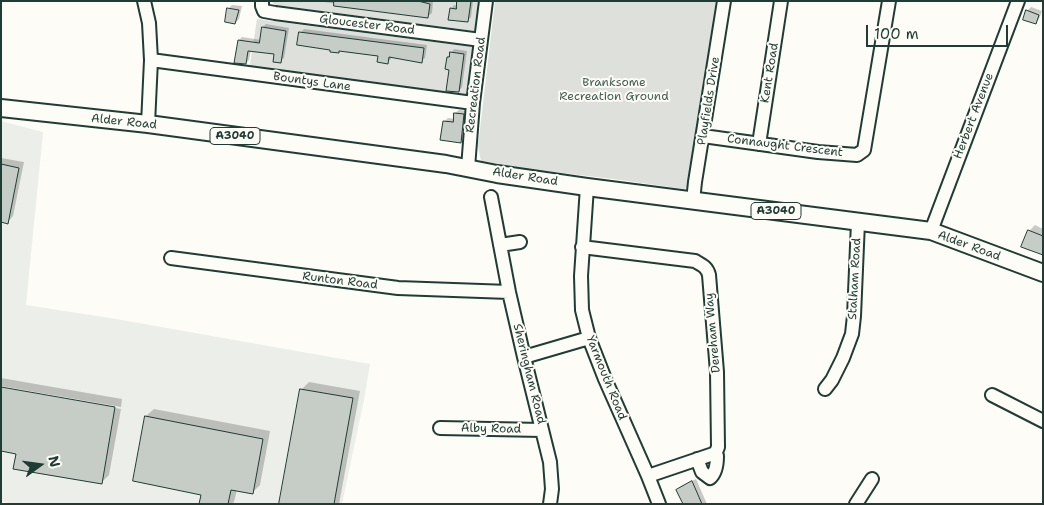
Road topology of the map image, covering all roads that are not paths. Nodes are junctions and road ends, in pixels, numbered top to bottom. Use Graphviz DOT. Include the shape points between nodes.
graph roads {
  1 [pos="144,1"];
  2 [pos="262,1"];
  3 [pos="486,1"];
  4 [pos="724,1"];
  5 [pos="781,1"];
  6 [pos="889,1"];
  7 [pos="1018,1"];
  8 [pos="481,40"];
  9 [pos="151,60"];
  10 [pos="473,103"];
  11 [pos="1,108"];
  12 [pos="148,124"];
  13 [pos="704,136"];
  14 [pos="758,144"];
  15 [pos="468,168"];
  16 [pos="587,187"];
  17 [pos="491,197"];
  18 [pos="694,201"];
  19 [pos="858,222"];
  20 [pos="931,231"];
  21 [pos="520,242"];
  22 [pos="500,245"];
  23 [pos="582,247"];
  24 [pos="171,258"];
  25 [pos="1043,274"];
  26 [pos="510,292"];
  27 [pos="588,338"];
  28 [pos="524,357"];
  29 [pos="825,389"];
  30 [pos="992,395"];
  31 [pos="1043,421"];
  32 [pos="440,428"];
  33 [pos="542,430"];
  34 [pos="713,454"];
  35 [pos="697,459"];
  36 [pos="648,476"];
  37 [pos="872,479"];
  38 [pos="550,504"];
  39 [pos="659,504"];
  40 [pos="856,504"];
  1 -- 9 [label="street"];
  2 -- 8 [label="street, Gloucester Road" via="264,11 274,13"];
  3 -- 8 [label="street, Recreation Road"];
  4 -- 13 [label="street, Playfields Drive"];
  5 -- 14 [label="street, Kent Road"];
  6 -- 14 [label="street, Connaught Crescent" via="864,150 857,154 818,152"];
  7 -- 20 [label="street, Herbert Avenue"];
  8 -- 10 [label="street, Recreation Road"];
  9 -- 10 [label="street, Bountys Lane"];
  9 -- 12 [label="street"];
  10 -- 15 [label="street, Recreation Road"];
  11 -- 12 [label="main road, Alder Road / A3040"];
  12 -- 15 [label="main road, Alder Road / A3040"];
  13 -- 14 [label="street, Connaught Crescent"];
  13 -- 18 [label="street, Playfields Drive"];
  15 -- 16 [label="main road, Alder Road / A3040"];
  16 -- 18 [label="main road, Alder Road / A3040"];
  16 -- 23 [label="street, Yarmouth Road"];
  17 -- 22 [label="street, Sheringham Road"];
  18 -- 19 [label="main road, Alder Road / A3040"];
  19 -- 20 [label="main road, Alder Road / A3040"];
  19 -- 29 [label="street, Stalham Road" via="852,334"];
  20 -- 25 [label="main road, Alder Road / A3040"];
  21 -- 22 [label="street"];
  22 -- 26 [label="street, Sheringham Road"];
  23 -- 27 [label="street, Yarmouth Road" via="582,310"];
  23 -- 34 [label="street, Dereham Way" via="695,261 707,270 717,372 718,447"];
  24 -- 26 [label="street, Runton Road" via="398,288"];
  26 -- 28 [label="street, Sheringham Road"];
  27 -- 28 [label="street"];
  27 -- 36 [label="street, Yarmouth Road"];
  28 -- 33 [label="street, Sheringham Road"];
  30 -- 31 [label="street" via="1008,400"];
  32 -- 33 [label="street, Alby Road"];
  33 -- 38 [label="street, Sheringham Road" via="550,462"];
  34 -- 35 [label="street"];
  34 -- 35 [label="street, Dereham Way" via="717,456 717,462 710,478 702,472"];
  35 -- 36 [label="street"];
  36 -- 39 [label="street, Yarmouth Road"];
  37 -- 40 [label="street"];
}
